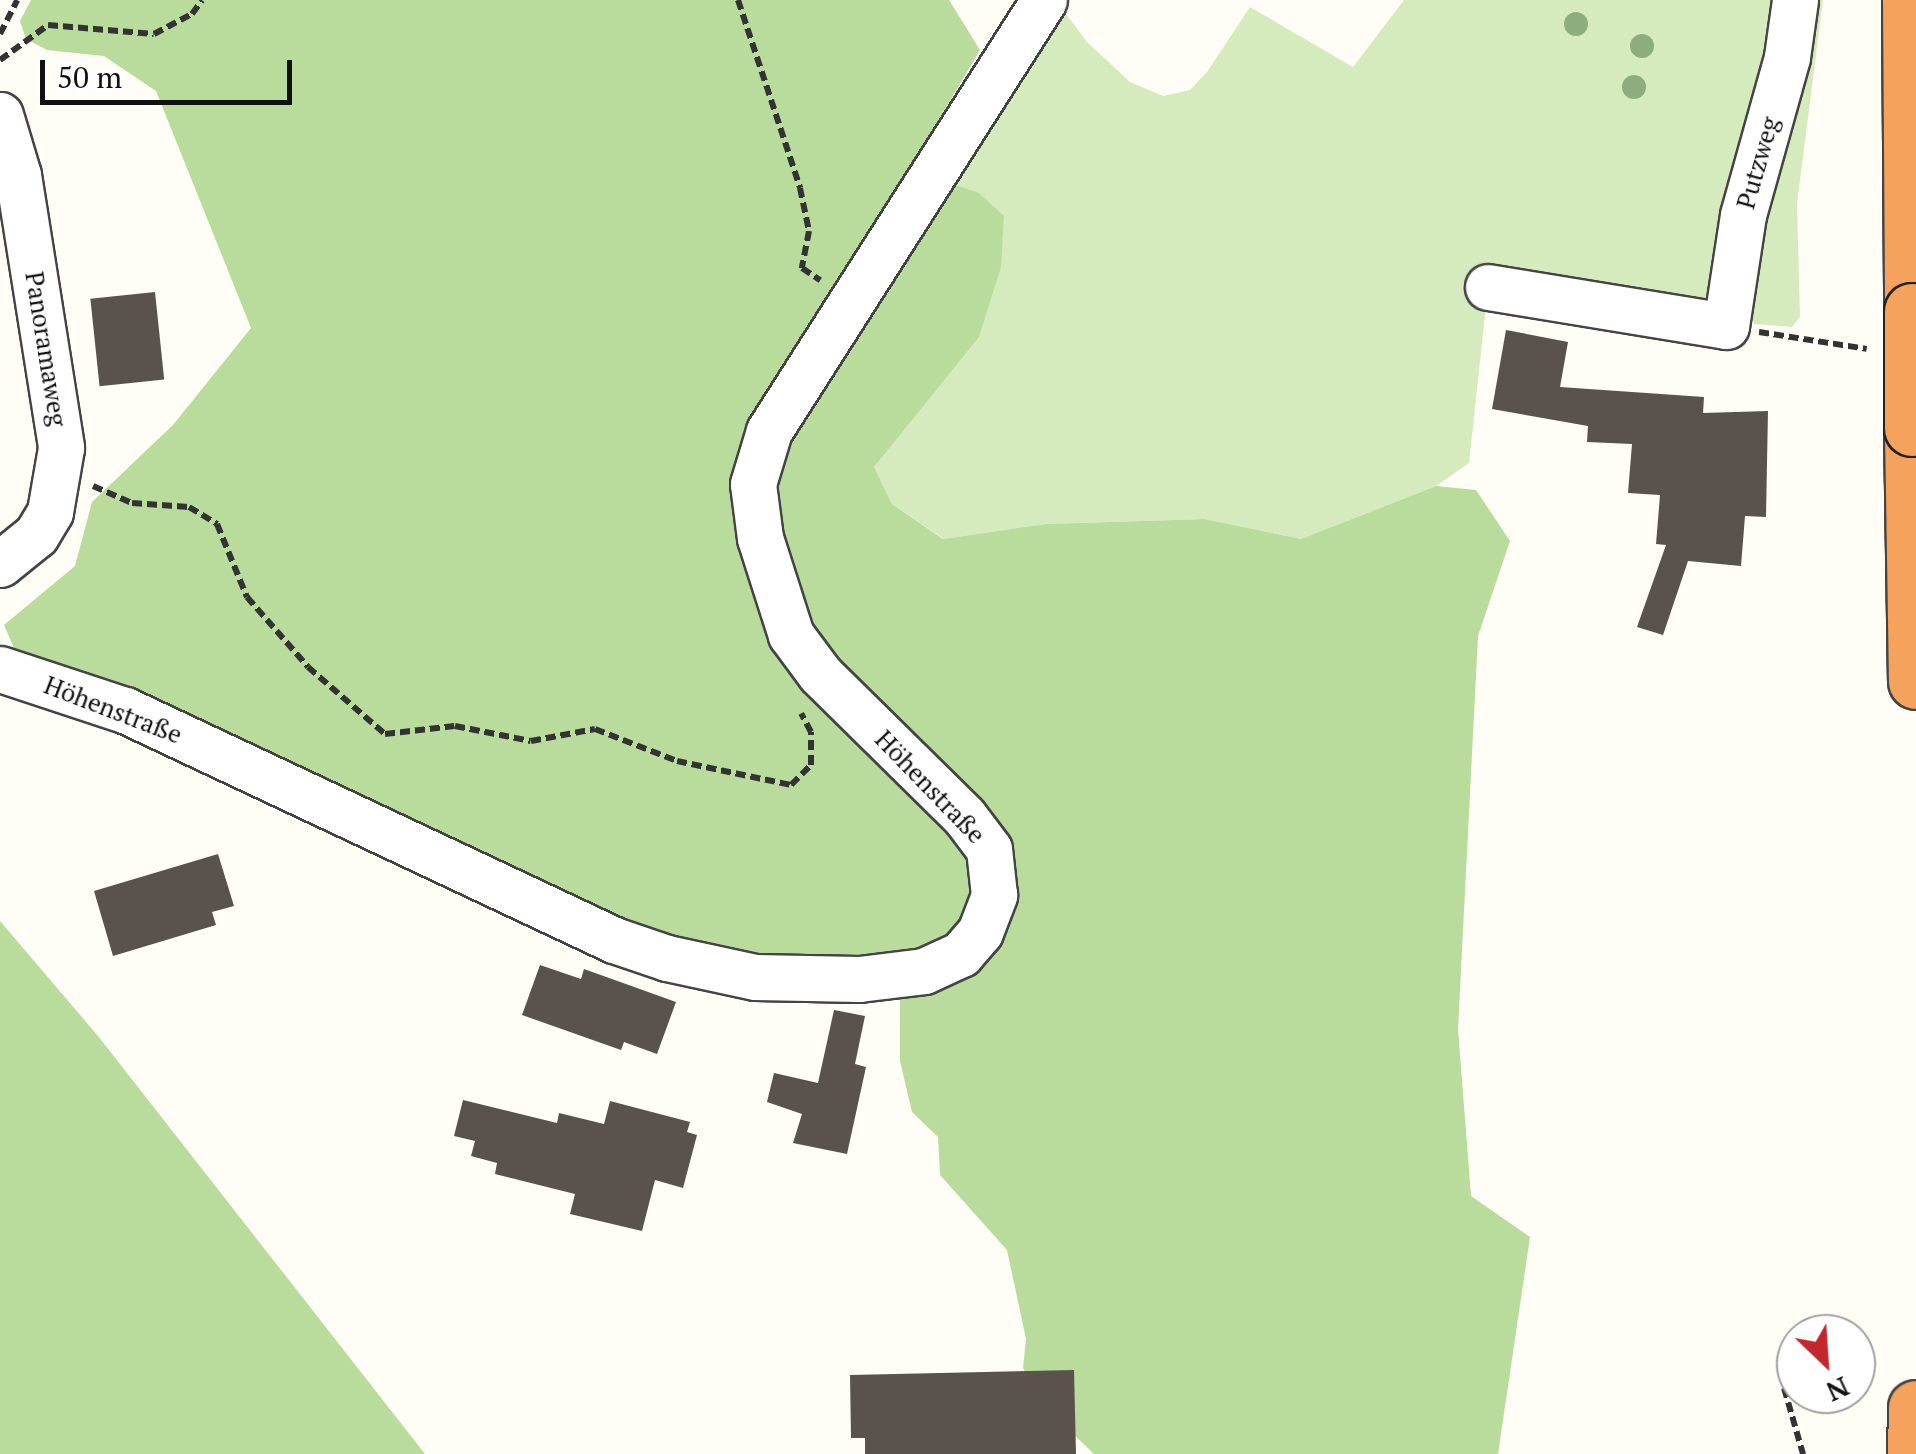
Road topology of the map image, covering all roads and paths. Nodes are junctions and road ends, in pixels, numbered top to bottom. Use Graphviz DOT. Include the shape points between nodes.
graph roads {
  1 [pos="17,0"];
  2 [pos="202,0"];
  3 [pos="738,0"];
  4 [pos="1044,0"];
  5 [pos="1795,0"];
  6 [pos="1910,0"];
  7 [pos="0,34"];
  8 [pos="0,60"];
  9 [pos="0,115"];
  10 [pos="1488,287"];
  11 [pos="851,298"];
  12 [pos="1726,326"];
  13 [pos="1867,349"];
  14 [pos="60,472"];
  15 [pos="0,564"];
  16 [pos="805,656"];
  17 [pos="0,669"];
  18 [pos="1916,681"];
  19 [pos="1916,1408"];
  20 [pos="1791,1414"];
  21 [pos="1802,1454"];
  22 [pos="1914,1454"];
  1 -- 7 [label="path"];
  2 -- 8 [label="path" via="192,14 154,34 48,25"];
  3 -- 11 [label="path" via="800,188 809,231 802,268"];
  4 -- 11 [label="street, Höhenstraße"];
  5 -- 12 [label="street, Putzweg" via="1787,57 1743,215"];
  6 -- 18 [label="highway, bridge"];
  9 -- 14 [label="street, Panoramaweg" via="18,175 48,350"];
  10 -- 12 [label="street"];
  11 -- 16 [label="street, Höhenstraße" via="770,430 754,484 776,599"];
  12 -- 13 [label="path"];
  14 -- 15 [label="street, Panoramaweg" via="36,535"];
  14 -- 16 [label="path" via="132,504 189,507 217,524 248,597 308,667 385,734 456,726 531,741 595,729 677,761 790,786 811,766 812,732 798,706"];
  16 -- 17 [label="street, Höhenstraße" via="989,850 996,881 990,911 972,944 947,962 898,976 789,979 667,958 614,940 125,710"];
  19 -- 22 [label="highway"];
  20 -- 21 [label="path"];
}
